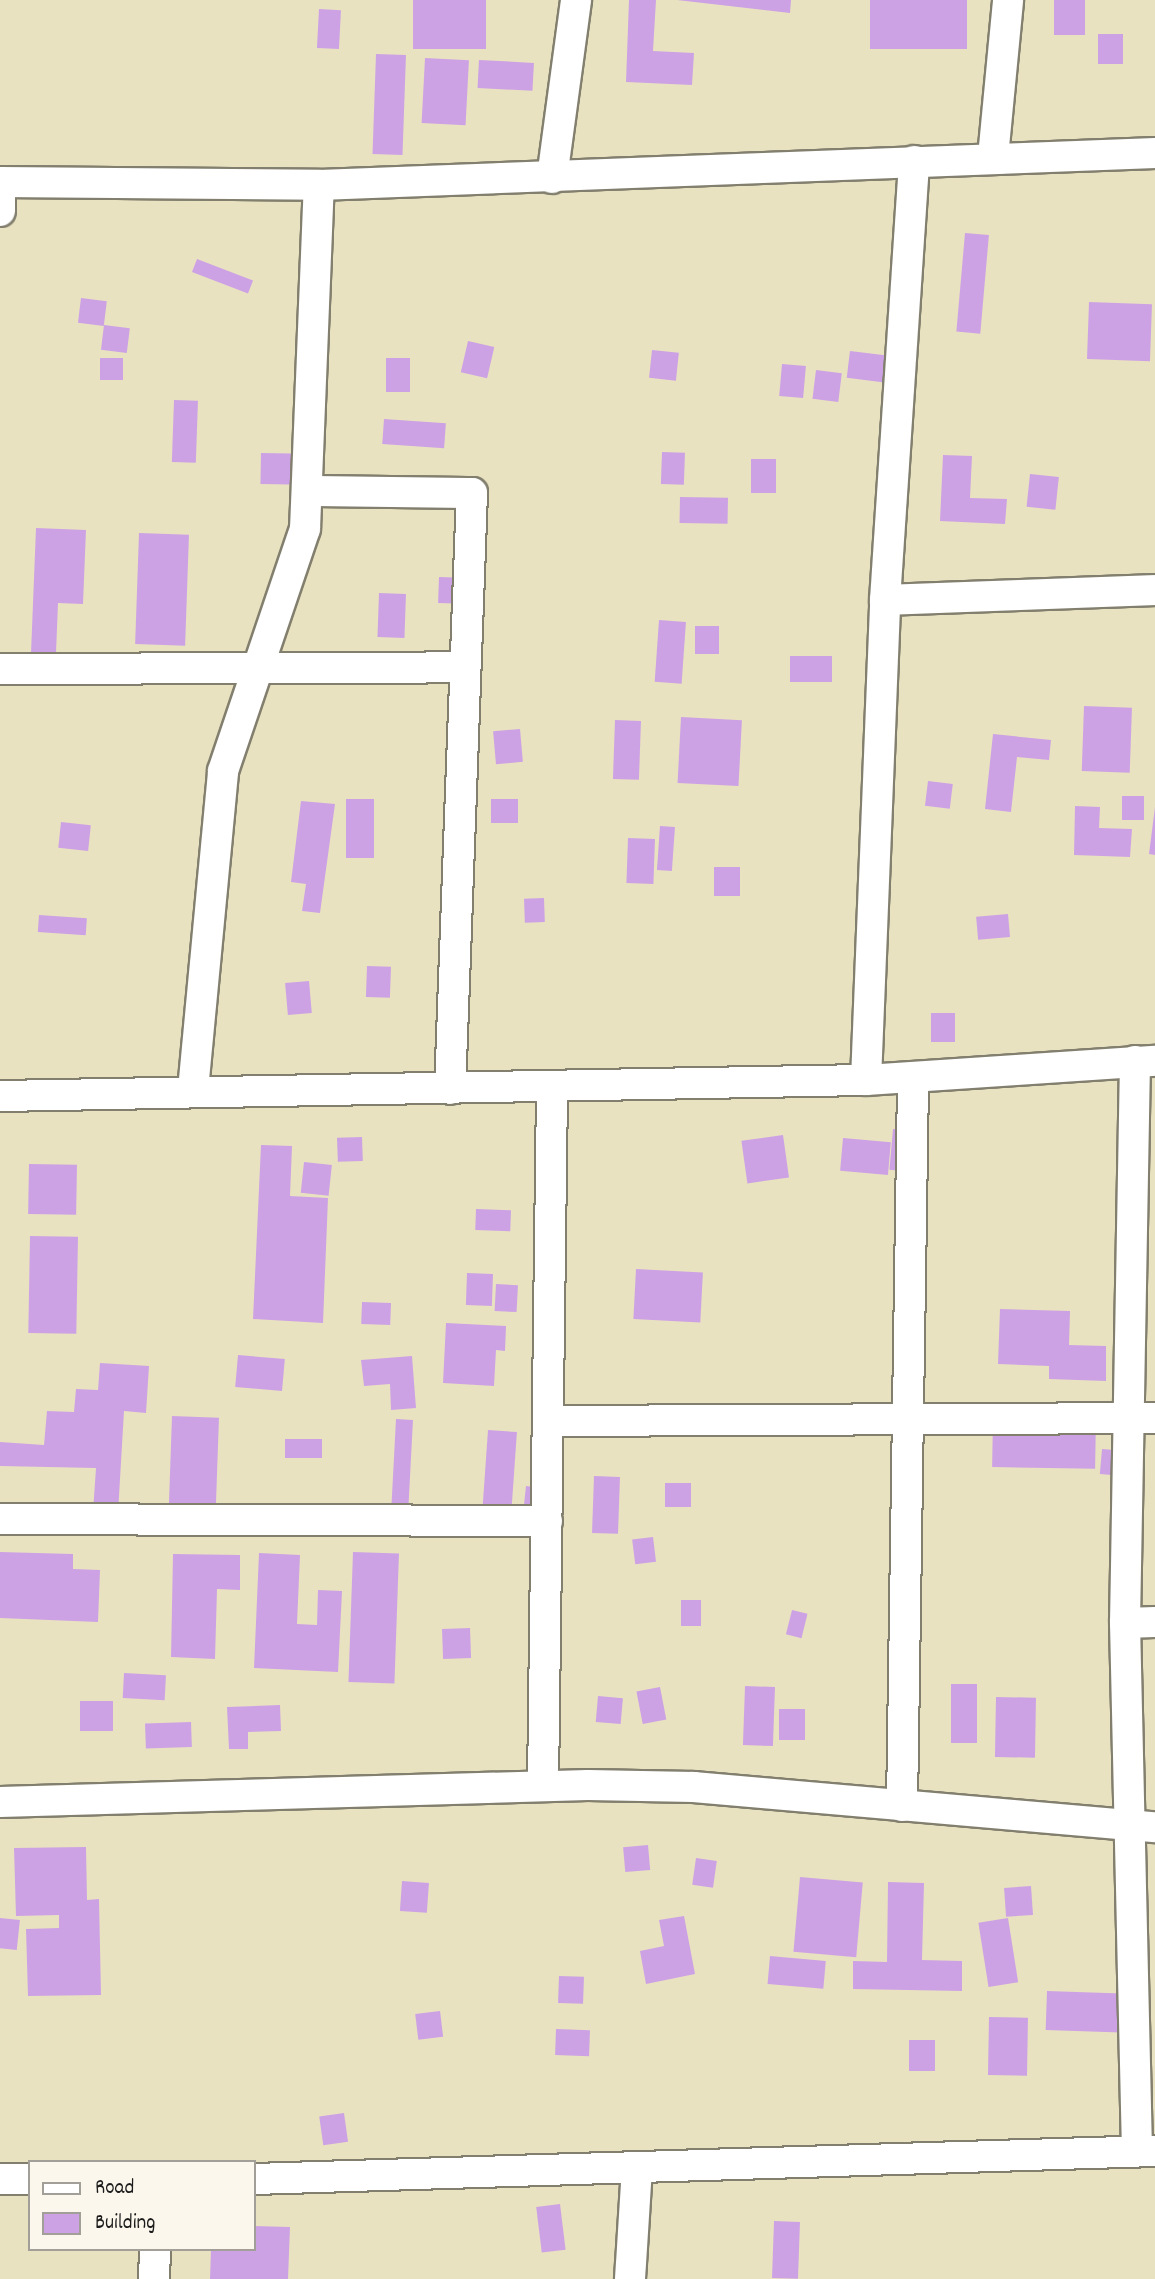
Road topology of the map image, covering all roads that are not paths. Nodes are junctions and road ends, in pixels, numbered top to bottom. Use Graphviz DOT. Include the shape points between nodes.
graph roads {
  1 [pos="576,0"];
  2 [pos="1007,0"];
  3 [pos="1155,153"];
  4 [pos="993,157"];
  5 [pos="914,161"];
  6 [pos="552,178"];
  7 [pos="319,185"];
  8 [pos="0,192"];
  9 [pos="310,491"];
  10 [pos="1155,590"];
  11 [pos="885,600"];
  12 [pos="466,667"];
  13 [pos="0,669"];
  14 [pos="258,671"];
  15 [pos="1145,1061"];
  16 [pos="913,1078"];
  17 [pos="866,1080"];
  18 [pos="552,1087"];
  19 [pos="450,1089"];
  20 [pos="193,1090"];
  21 [pos="0,1096"];
  22 [pos="1141,1418"];
  23 [pos="912,1419"];
  24 [pos="549,1421"];
  25 [pos="0,1519"];
  26 [pos="547,1521"];
  27 [pos="1155,1622"];
  28 [pos="1125,1623"];
  29 [pos="543,1786"];
  30 [pos="0,1802"];
  31 [pos="902,1806"];
  32 [pos="1141,1825"];
  33 [pos="1146,2151"];
  34 [pos="637,2169"];
  35 [pos="0,2179"];
  36 [pos="28,2179"];
  37 [pos="256,2179"];
  38 [pos="155,2251"];
  39 [pos="154,2279"];
  40 [pos="630,2279"];
  1 -- 6 [label="street"];
  2 -- 4 [label="street"];
  3 -- 4 [label="street"];
  4 -- 5 [label="street"];
  5 -- 6 [label="street"];
  5 -- 11 [label="street"];
  6 -- 7 [label="street"];
  7 -- 8 [label="street"];
  7 -- 9 [label="street"];
  9 -- 12 [label="street" via="472,493"];
  9 -- 14 [label="street" via="305,529"];
  10 -- 11 [label="street"];
  11 -- 17 [label="street"];
  12 -- 14 [label="street"];
  12 -- 19 [label="street"];
  13 -- 14 [label="street"];
  14 -- 20 [label="street" via="223,771"];
  15 -- 16 [label="street"];
  15 -- 22 [label="street"];
  16 -- 17 [label="street"];
  16 -- 23 [label="street"];
  17 -- 18 [label="street"];
  18 -- 19 [label="street"];
  18 -- 24 [label="street"];
  19 -- 20 [label="street"];
  20 -- 21 [label="street"];
  22 -- 23 [label="street"];
  22 -- 28 [label="street"];
  23 -- 24 [label="street"];
  23 -- 31 [label="street"];
  24 -- 26 [label="street"];
  25 -- 26 [label="street"];
  26 -- 29 [label="street"];
  27 -- 28 [label="street"];
  28 -- 32 [label="street"];
  29 -- 30 [label="street"];
  29 -- 31 [label="street" via="694,1787"];
  31 -- 32 [label="street"];
  32 -- 33 [label="street"];
  33 -- 34 [label="street"];
  34 -- 37 [label="street"];
  34 -- 40 [label="street"];
  35 -- 36 [label="street"];
  38 -- 39 [label="street"];
}
